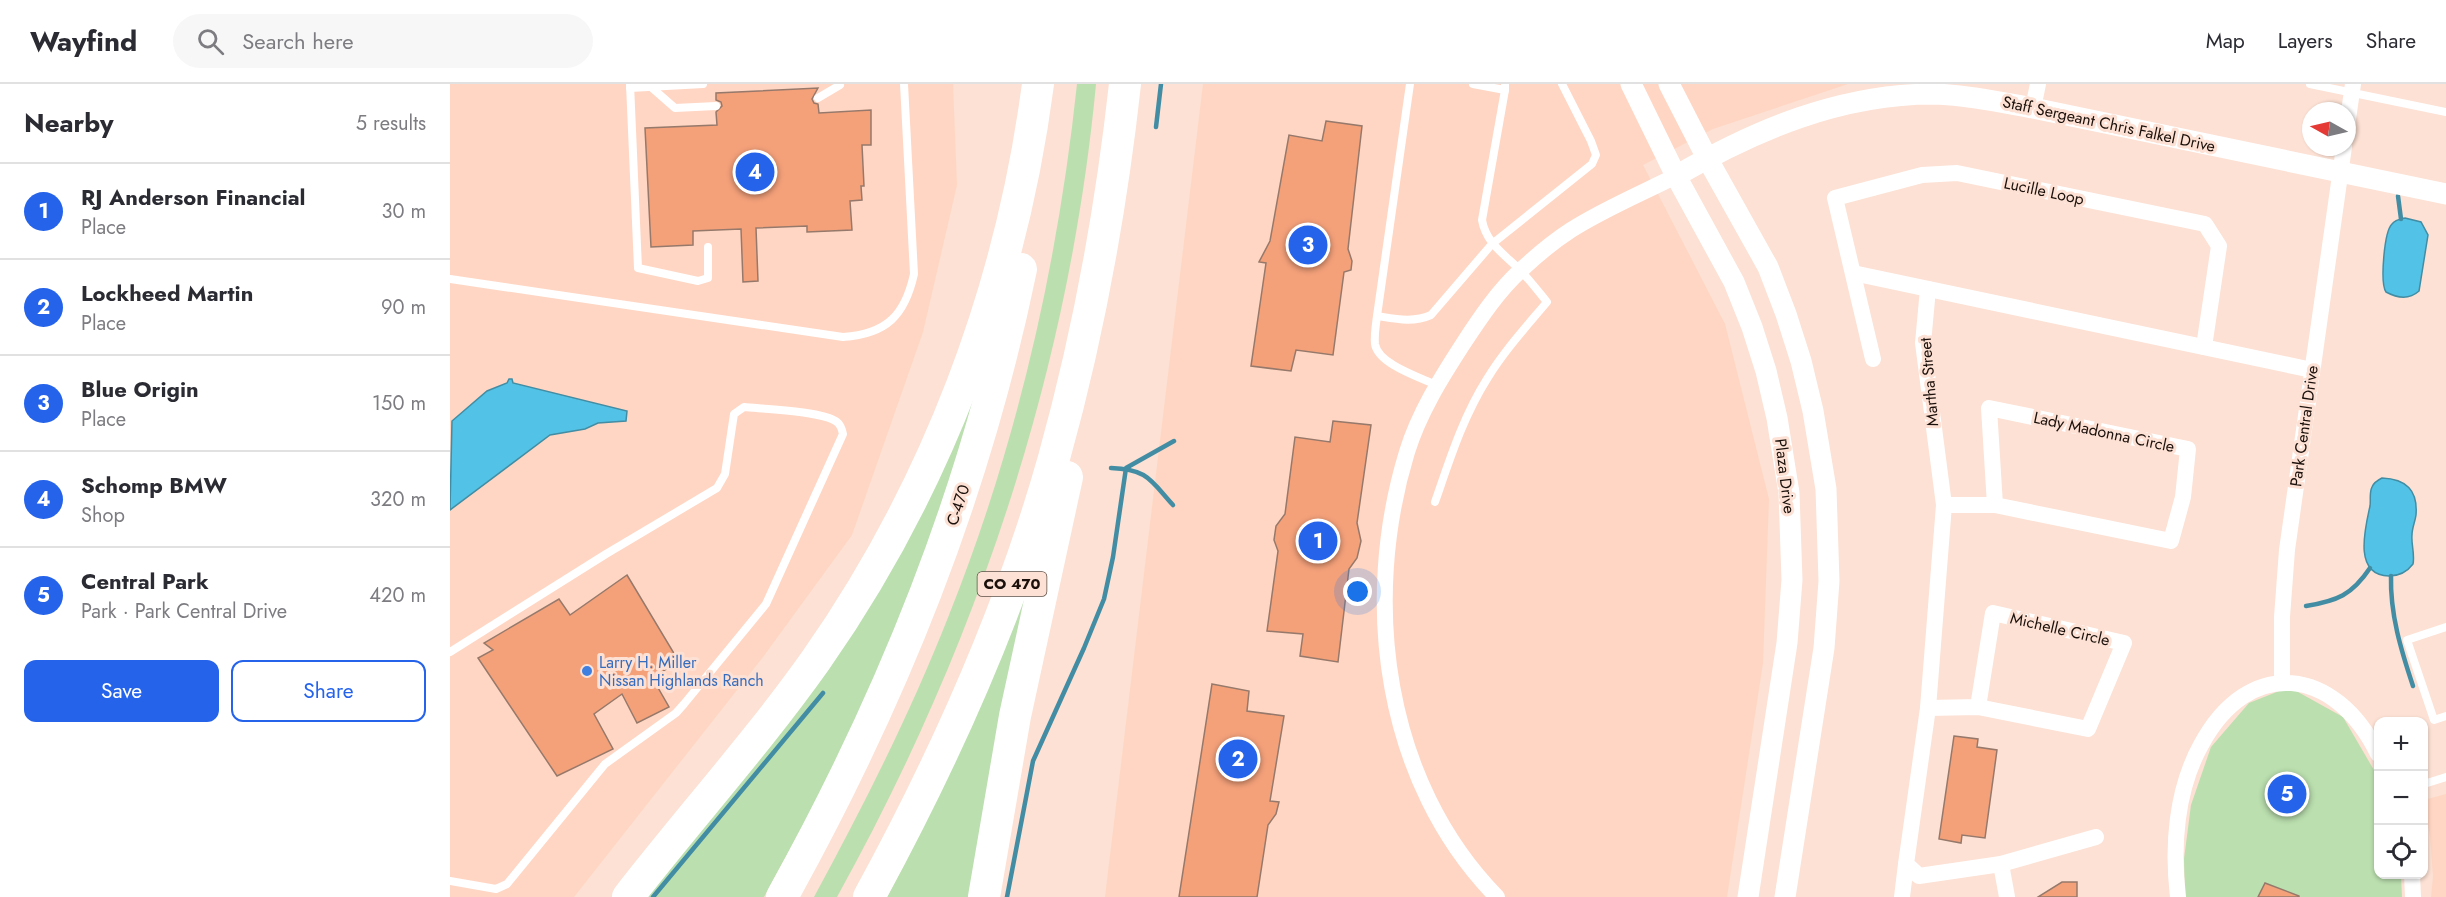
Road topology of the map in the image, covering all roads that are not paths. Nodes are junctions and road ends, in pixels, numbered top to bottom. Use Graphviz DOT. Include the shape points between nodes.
graph roads {
  1 [pos="703,84"];
  2 [pos="839,84"];
  3 [pos="847,84"];
  4 [pos="904,84"];
  5 [pos="1038,84"];
  6 [pos="1048,84"];
  7 [pos="1125,84"];
  8 [pos="1410,84"];
  9 [pos="1473,84"];
  10 [pos="1562,84"];
  11 [pos="1631,84"];
  12 [pos="1669,84"];
  13 [pos="2038,84"];
  14 [pos="2310,84"];
  15 [pos="630,86"];
  16 [pos="651,87"];
  17 [pos="1505,87"];
  18 [pos="2353,88"];
  19 [pos="1903,90"];
  20 [pos="818,98"];
  21 [pos="716,105"];
  22 [pos="2033,108"];
  23 [pos="2446,112"];
  24 [pos="2343,156"];
  25 [pos="1707,158"];
  26 [pos="2340,172"];
  27 [pos="1676,176"];
  28 [pos="2446,194"];
  29 [pos="1492,244"];
  30 [pos="708,247"];
  31 [pos="1101,252"];
  32 [pos="1521,270"];
  33 [pos="1853,273"];
  34 [pos="450,279"];
  35 [pos="1928,289"];
  36 [pos="1377,316"];
  37 [pos="2204,347"];
  38 [pos="1873,359"];
  39 [pos="2312,370"];
  40 [pos="1436,385"];
  41 [pos="1435,502"];
  42 [pos="1944,505"];
  43 [pos="1995,506"];
  44 [pos="2446,627"];
  45 [pos="450,652"];
  46 [pos="2282,682"];
  47 [pos="1978,707"];
  48 [pos="1928,708"];
  49 [pos="2446,716"];
  50 [pos="2374,746"];
  51 [pos="2446,777"];
  52 [pos="2428,783"];
  53 [pos="2096,837"];
  54 [pos="1906,864"];
  55 [pos="2001,864"];
  56 [pos="2412,879"];
  57 [pos="450,882"];
  58 [pos="628,897"];
  59 [pos="782,897"];
  60 [pos="868,897"];
  61 [pos="984,897"];
  62 [pos="1497,897"];
  63 [pos="1748,897"];
  64 [pos="1785,897"];
  65 [pos="1902,897"];
  66 [pos="2007,897"];
  67 [pos="2178,897"];
  68 [pos="2413,897"];
  1 -- 16 [label="lane"];
  2 -- 3 [label="lane"];
  2 -- 20 [label="lane"];
  4 -- 34 [label="lane" via="914,274 906,302 879,329 843,337"];
  5 -- 58 [label="highway" via="1025,168 997,284 962,386 911,502 865,584 806,673"];
  6 -- 59 [label="highway, C-470" via="1014,302 959,504 921,610 876,715"];
  7 -- 31 [label="highway, CO 470"];
  8 -- 36 [label="lane"];
  9 -- 17 [label="lane"];
  10 -- 29 [label="lane" via="1596,155 1592,164"];
  11 -- 27 [label="street, Plaza Drive"];
  12 -- 25 [label="street"];
  13 -- 22 [label="street"];
  14 -- 18 [label="lane"];
  15 -- 16 [label="lane"];
  15 -- 30 [label="lane" via="638,268 698,281 708,278"];
  16 -- 21 [label="lane" via="675,108"];
  17 -- 29 [label="lane" via="1482,220"];
  18 -- 23 [label="lane"];
  19 -- 22 [label="street, Staff Sergeant Chris Falkel Drive"];
  19 -- 25 [label="street, Staff Sergeant Chris Falkel Drive" via="1807,114"];
  22 -- 26 [label="street, Staff Sergeant Chris Falkel Drive"];
  24 -- 26 [label="street, Park Central Drive"];
  25 -- 27 [label="street, Staff Sergeant Chris Falkel Drive"];
  25 -- 64 [label="street" via="1768,267 1786,314 1813,411 1826,489 1829,581 1824,648"];
  26 -- 28 [label="street, Staff Sergeant Chris Falkel Drive"];
  26 -- 39 [label="street, Park Central Drive"];
  27 -- 32 [label="street" via="1571,230"];
  27 -- 63 [label="street, Plaza Drive" via="1734,282 1752,327 1777,418 1789,493 1792,580 1787,643"];
  29 -- 32 [label="lane"];
  29 -- 36 [label="lane" via="1431,315 1404,320"];
  31 -- 60 [label="highway, CO 470" via="1062,428 1013,582 947,742"];
  31 -- 61 [label="highway" via="1104,307 1020,690"];
  32 -- 40 [label="street" via="1482,314"];
  32 -- 41 [label="lane" via="1547,302 1502,356 1472,406 1456,439"];
  33 -- 35 [label="street"];
  33 -- 37 [label="street, Lucille Loop" via="1835,198 1922,175 1957,173 2205,224 2219,246"];
  33 -- 38 [label="street, Lucille Loop"];
  35 -- 37 [label="street"];
  35 -- 42 [label="street, Martha Street" via="1923,344"];
  36 -- 40 [label="lane" via="1375,343 1382,356"];
  37 -- 39 [label="street"];
  39 -- 46 [label="street, Park Central Drive" via="2284,584"];
  40 -- 62 [label="street" via="1407,451 1390,530 1384,606 1389,663 1400,722 1430,801 1457,849"];
  42 -- 43 [label="street, Lady Madonna Circle"];
  42 -- 48 [label="street, Martha Street"];
  43 -- 43 [label="street, Lady Madonna Circle" via="2171,541 2183,497 2188,449 1989,408"];
  44 -- 49 [label="lane" via="2407,640 2434,720"];
  45 -- 57 [label="lane" via="709,494 722,482 738,409 822,416 842,427 843,434 766,604 684,704 604,764 507,884 496,890"];
  46 -- 50 [label="street" via="2309,687 2338,703 2361,724"];
  46 -- 67 [label="street" via="2256,689 2239,700 2216,721 2200,746 2187,778 2178,822"];
  47 -- 47 [label="street, Michelle Circle" via="2088,729 2124,643 1992,614"];
  47 -- 48 [label="street, Michelle Circle"];
  48 -- 54 [label="street, Martha Street"];
  51 -- 52 [label="lane"];
  53 -- 55 [label="street"];
  54 -- 55 [label="street" via="1919,876"];
  54 -- 65 [label="street, Martha Street"];
  55 -- 66 [label="street"];
  56 -- 68 [label="street"];
}
